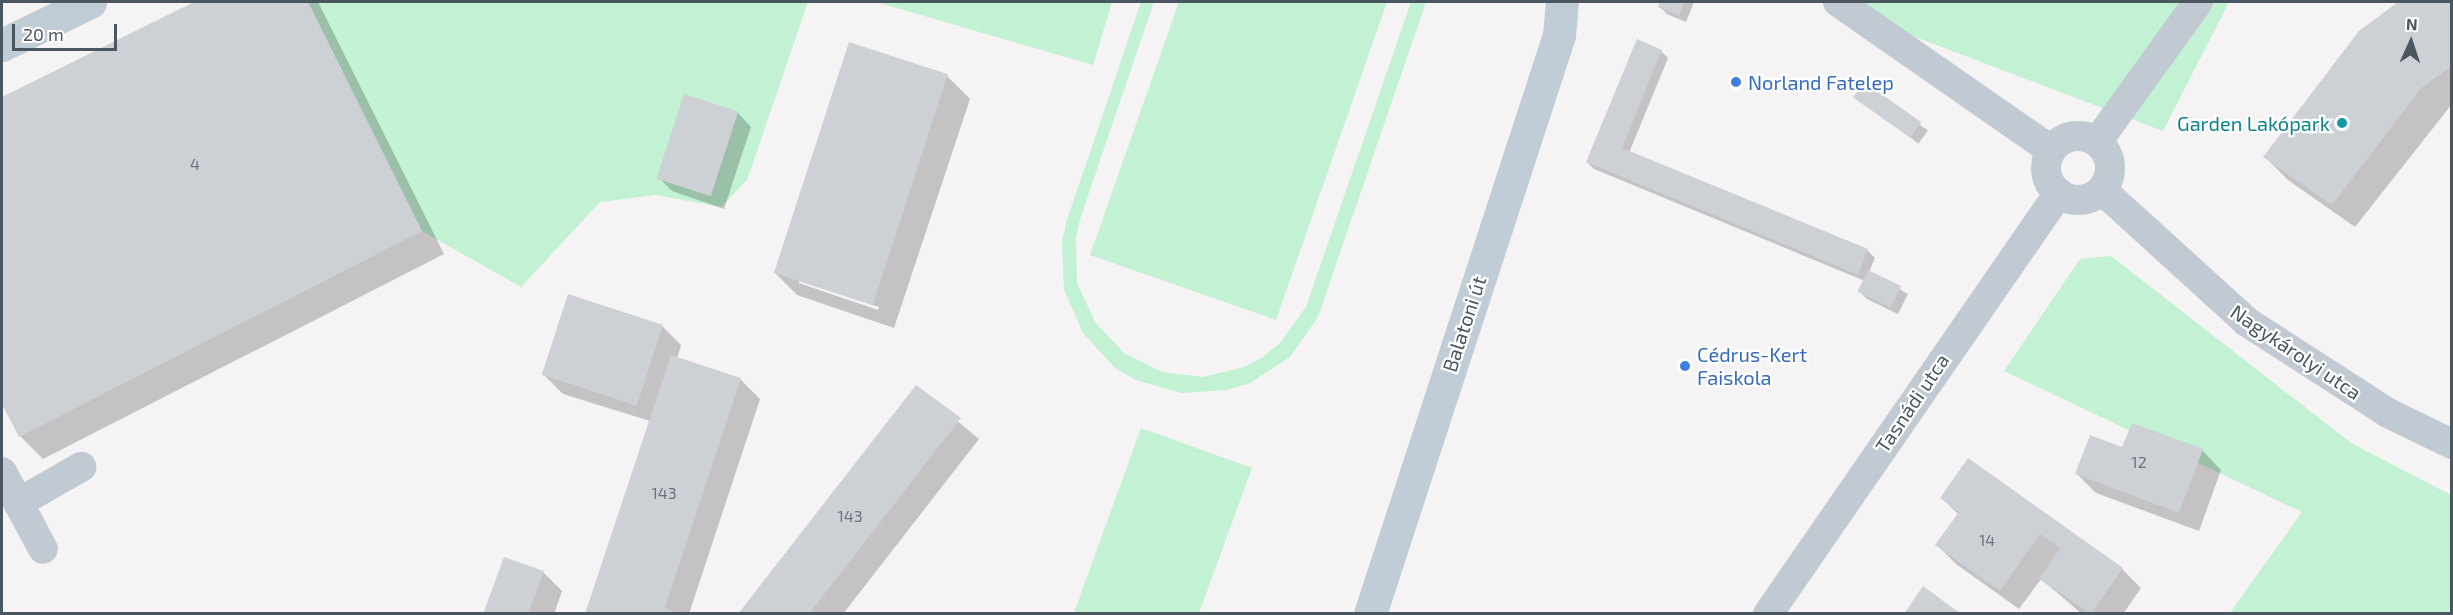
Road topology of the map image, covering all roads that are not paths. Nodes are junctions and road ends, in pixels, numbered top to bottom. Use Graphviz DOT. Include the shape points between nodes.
graph roads {
  1 [pos="90,2"];
  2 [pos="1562,2"];
  3 [pos="1582,2"];
  4 [pos="1838,2"];
  5 [pos="2198,2"];
  6 [pos="1559,35"];
  7 [pos="2,45"];
  8 [pos="2097,142"];
  9 [pos="2051,150"];
  10 [pos="2102,190"];
  11 [pos="2059,194"];
  12 [pos="2451,444"];
  13 [pos="81,467"];
  14 [pos="2,472"];
  15 [pos="18,503"];
  16 [pos="43,549"];
  17 [pos="1370,614"];
  18 [pos="1768,614"];
  1 -- 7 [label="main road"];
  2 -- 6 [label="main road, Balatoni út"];
  3 -- 6 [label="main road, Balatoni út"];
  4 -- 9 [label="street"];
  5 -- 8 [label="street"];
  6 -- 17 [label="main road, Balatoni út"];
  8 -- 9 [label="street" via="2072,136"];
  8 -- 10 [label="street" via="2110,165"];
  9 -- 11 [label="street" via="2046,174"];
  10 -- 11 [label="street" via="2081,200"];
  10 -- 12 [label="street, Nagykárolyi utca" via="2247,322 2368,401"];
  11 -- 18 [label="street, Tasnádi utca"];
  13 -- 15 [label="street"];
  14 -- 15 [label="street"];
  15 -- 16 [label="street"];
}
